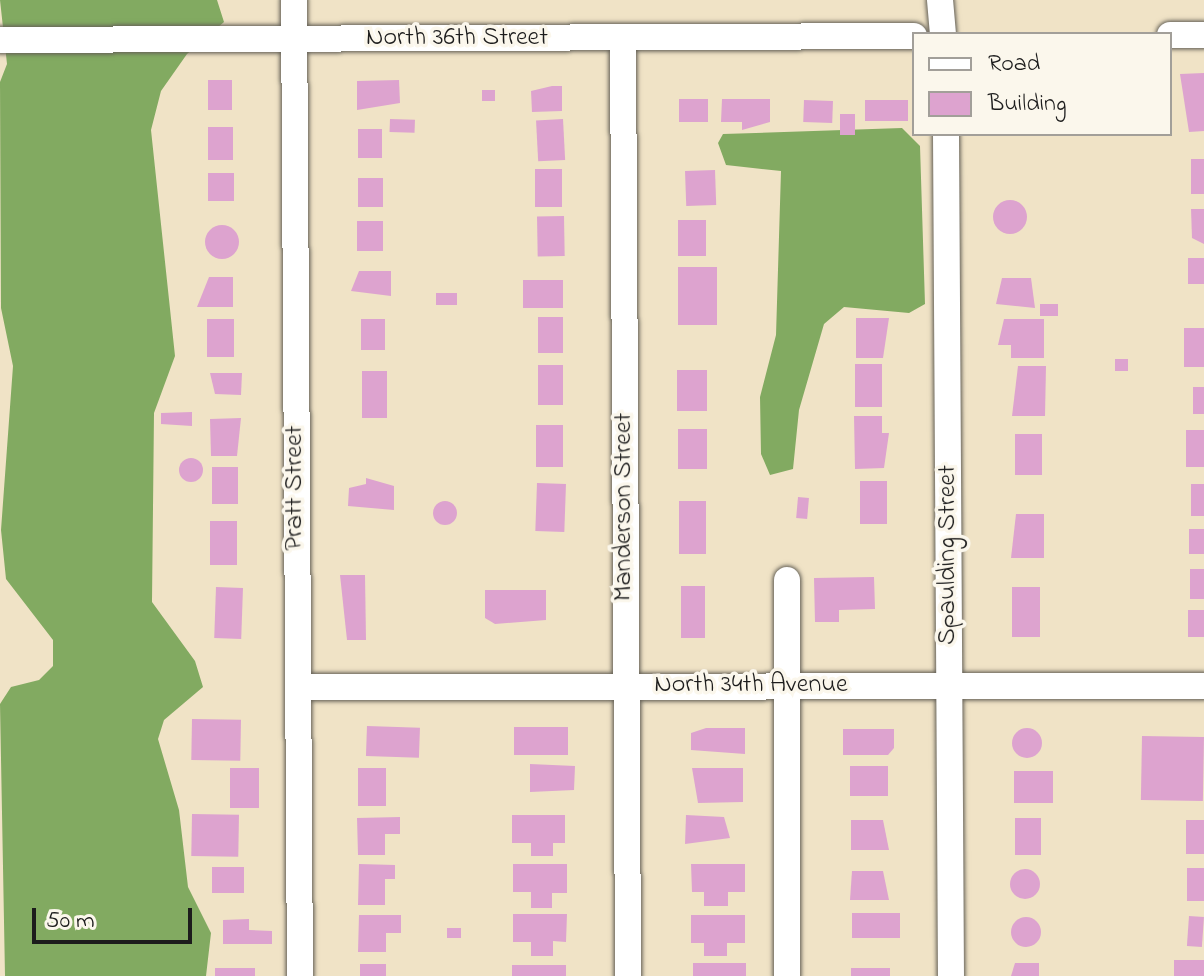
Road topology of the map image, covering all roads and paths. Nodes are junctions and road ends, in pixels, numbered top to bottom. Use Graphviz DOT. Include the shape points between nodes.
graph roads {
  1 [pos="294,0"];
  2 [pos="940,0"];
  3 [pos="943,32"];
  4 [pos="1172,35"];
  5 [pos="1204,35"];
  6 [pos="912,36"];
  7 [pos="623,39"];
  8 [pos="0,40"];
  9 [pos="293,40"];
  10 [pos="946,136"];
  11 [pos="787,580"];
  12 [pos="626,686"];
  13 [pos="1204,686"];
  14 [pos="298,687"];
  15 [pos="787,687"];
  16 [pos="950,687"];
  17 [pos="300,976"];
  18 [pos="628,976"];
  19 [pos="787,976"];
  20 [pos="951,976"];
  1 -- 9 [label="street, Pratt Street"];
  2 -- 3 [label="street"];
  4 -- 5 [label="street"];
  6 -- 7 [label="street, North 36th Street"];
  7 -- 9 [label="street, North 36th Street"];
  7 -- 12 [label="street, Manderson Street"];
  8 -- 9 [label="street, North 36th Street"];
  9 -- 14 [label="street, Pratt Street"];
  10 -- 16 [label="street, Spaulding Street"];
  11 -- 15 [label="street"];
  12 -- 14 [label="street, North 34th Avenue"];
  12 -- 15 [label="street, North 34th Avenue"];
  12 -- 18 [label="street, Manderson Street"];
  13 -- 16 [label="street, North 34th Avenue"];
  14 -- 17 [label="street, Pratt Street"];
  15 -- 16 [label="street, North 34th Avenue"];
  15 -- 19 [label="street"];
  16 -- 20 [label="street, Spaulding Street"];
}
